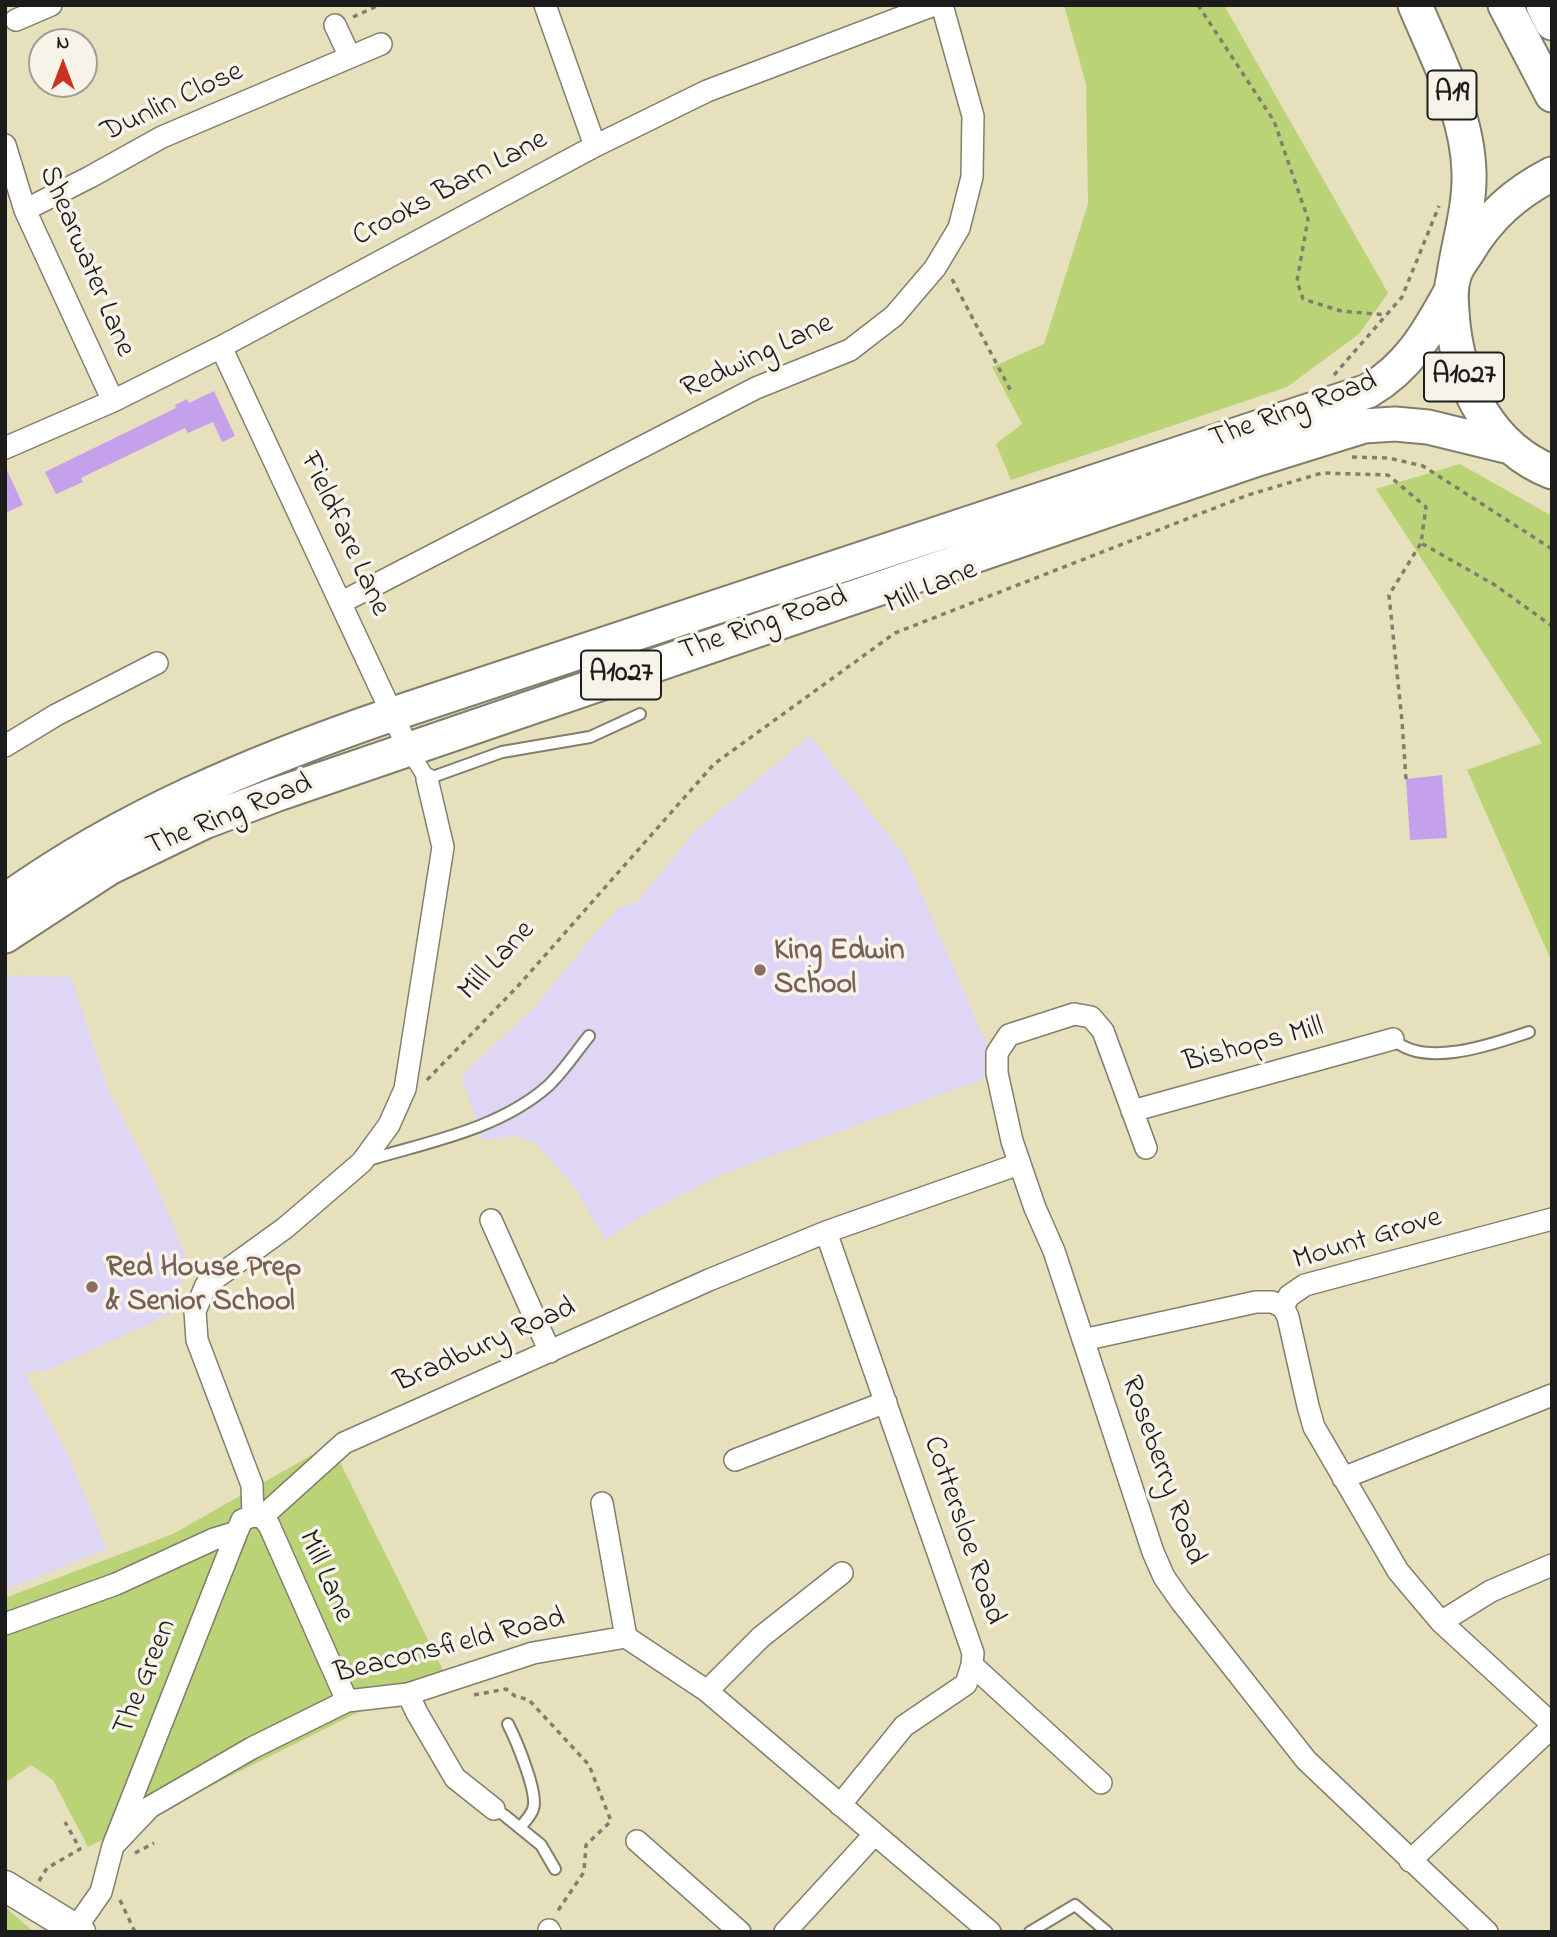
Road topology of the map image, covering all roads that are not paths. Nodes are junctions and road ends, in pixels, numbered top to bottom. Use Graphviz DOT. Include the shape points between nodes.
graph roads {
  1 [pos="51,5"];
  2 [pos="545,5"];
  3 [pos="934,5"];
  4 [pos="942,5"];
  5 [pos="1415,5"];
  6 [pos="1505,5"];
  7 [pos="1543,5"];
  8 [pos="16,20"];
  9 [pos="1552,23"];
  10 [pos="335,25"];
  11 [pos="381,44"];
  12 [pos="350,57"];
  13 [pos="1552,95"];
  14 [pos="5,145"];
  15 [pos="595,146"];
  16 [pos="1542,179"];
  17 [pos="26,210"];
  18 [pos="1452,284"];
  19 [pos="220,347"];
  20 [pos="113,401"];
  21 [pos="1510,447"];
  22 [pos="5,448"];
  23 [pos="1552,472"];
  24 [pos="342,602"];
  25 [pos="158,663"];
  26 [pos="393,714"];
  27 [pos="640,714"];
  28 [pos="5,746"];
  29 [pos="410,750"];
  30 [pos="426,779"];
  31 [pos="5,901"];
  32 [pos="5,936"];
  33 [pos="1529,1032"];
  34 [pos="589,1036"];
  35 [pos="1393,1039"];
  36 [pos="1132,1111"];
  37 [pos="1146,1148"];
  38 [pos="362,1162"];
  39 [pos="1019,1164"];
  40 [pos="1552,1219"];
  41 [pos="491,1220"];
  42 [pos="826,1232"];
  43 [pos="1283,1307"];
  44 [pos="1083,1340"];
  45 [pos="550,1352"];
  46 [pos="1552,1395"];
  47 [pos="887,1402"];
  48 [pos="735,1460"];
  49 [pos="1343,1478"];
  50 [pos="602,1503"];
  51 [pos="258,1516"];
  52 [pos="237,1532"];
  53 [pos="1552,1565"];
  54 [pos="842,1573"];
  55 [pos="1441,1622"];
  56 [pos="5,1624"];
  57 [pos="626,1637"];
  58 [pos="972,1665"];
  59 [pos="707,1691"];
  60 [pos="408,1694"];
  61 [pos="346,1701"];
  62 [pos="508,1724"];
  63 [pos="1552,1726"];
  64 [pos="1101,1783"];
  65 [pos="840,1805"];
  66 [pos="494,1810"];
  67 [pos="520,1828"];
  68 [pos="874,1835"];
  69 [pos="637,1841"];
  70 [pos="120,1852"];
  71 [pos="1410,1861"];
  72 [pos="555,1869"];
  73 [pos="19,1887"];
  74 [pos="76,1931"];
  75 [pos="740,1932"];
  76 [pos="785,1932"];
  77 [pos="990,1932"];
  78 [pos="1030,1932"];
  79 [pos="1107,1932"];
  80 [pos="1487,1932"];
  1 -- 8 [label="street"];
  2 -- 15 [label="street"];
  3 -- 15 [label="street, Crooks Barn Lane" via="707,91"];
  4 -- 24 [label="street, Redwing Lane" via="973,116 972,177 959,228 894,316 850,350 755,388"];
  5 -- 18 [label="main road, A19" via="1457,108 1469,171"];
  6 -- 13 [label="main road"];
  7 -- 9 [label="main road"];
  10 -- 12 [label="street"];
  11 -- 12 [label="street, Dunlin Close"];
  12 -- 17 [label="street, Dunlin Close" via="162,136"];
  14 -- 17 [label="street, Shearwater Lane"];
  15 -- 19 [label="street, Crooks Barn Lane"];
  16 -- 18 [label="main road, A1027" via="1503,205 1477,234"];
  17 -- 20 [label="street, Shearwater Lane"];
  18 -- 21 [label="main road, A1027" via="1462,373 1477,407"];
  18 -- 26 [label="main road, The Ring Road / A1027" via="1412,356 1368,391"];
  19 -- 20 [label="street, Crooks Barn Lane"];
  19 -- 24 [label="street, Fieldfare Lane"];
  20 -- 22 [label="street, Crooks Barn Lane"];
  21 -- 23 [label="main road, A1027"];
  21 -- 29 [label="main road, The Ring Road / A1027" via="1428,428 1364,426"];
  24 -- 26 [label="street, Fieldfare Lane"];
  25 -- 28 [label="street"];
  26 -- 29 [label="street, Fieldfare Lane"];
  26 -- 31 [label="main road, The Ring Road / A1027" via="198,789 128,823"];
  27 -- 30 [label="lane" via="590,737 502,752"];
  29 -- 30 [label="street"];
  29 -- 32 [label="main road, The Ring Road / A1027" via="204,822 109,868"];
  30 -- 38 [label="street" via="443,847 405,1089 389,1125"];
  33 -- 35 [label="lane" via="1483,1048 1438,1052 1403,1049"];
  34 -- 38 [label="lane" via="549,1085 518,1109 492,1122"];
  35 -- 36 [label="street, Bishops Mill"];
  36 -- 37 [label="street"];
  36 -- 39 [label="street, Roseberry Road" via="1103,1031 1091,1017 1074,1014 1010,1035 997,1053 997,1073"];
  38 -- 51 [label="street, Mill Lane" via="285,1228 206,1285 195,1311 197,1340 252,1485"];
  39 -- 42 [label="street, Bradbury Road"];
  39 -- 44 [label="street, Roseberry Road"];
  40 -- 43 [label="street, Mount Grove" via="1305,1285 1289,1296"];
  41 -- 45 [label="street"];
  42 -- 45 [label="street, Bradbury Road"];
  42 -- 47 [label="street, Cottersloe Road"];
  43 -- 44 [label="street, Mount Grove" via="1256,1302"];
  43 -- 49 [label="street" via="1314,1427"];
  44 -- 71 [label="street, Roseberry Road" via="1164,1577 1306,1760"];
  45 -- 51 [label="street, Bradbury Road" via="344,1443"];
  46 -- 49 [label="street"];
  47 -- 48 [label="street"];
  47 -- 58 [label="street, Cottersloe Road" via="973,1653"];
  49 -- 55 [label="street" via="1398,1571"];
  50 -- 57 [label="street"];
  51 -- 52 [label="street, Bradbury Road" via="242,1520"];
  51 -- 61 [label="street, Mill Lane" via="269,1525"];
  52 -- 56 [label="street, Bradbury Road" via="116,1584"];
  52 -- 70 [label="street, The Green"];
  53 -- 55 [label="street" via="1491,1591"];
  54 -- 59 [label="street" via="761,1637"];
  55 -- 63 [label="street"];
  57 -- 59 [label="street"];
  57 -- 60 [label="street, Beaconsfield Road" via="533,1653"];
  58 -- 64 [label="street"];
  58 -- 65 [label="street, Cottersloe Road" via="966,1684 904,1726"];
  59 -- 65 [label="street"];
  60 -- 61 [label="street, Beaconsfield Road"];
  60 -- 66 [label="street" via="455,1778"];
  61 -- 70 [label="street, Beaconsfield Road" via="150,1807"];
  62 -- 67 [label="lane" via="535,1795 533,1809"];
  63 -- 71 [label="street"];
  65 -- 68 [label="street"];
  66 -- 67 [label="lane"];
  67 -- 72 [label="lane" via="541,1845"];
  68 -- 76 [label="street"];
  68 -- 77 [label="street"];
  69 -- 75 [label="street"];
  70 -- 74 [label="street, The Green"];
  71 -- 80 [label="street, Roseberry Road"];
  73 -- 74 [label="main road" via="49,1915"];
  78 -- 79 [label="lane" via="1075,1905"];
}
